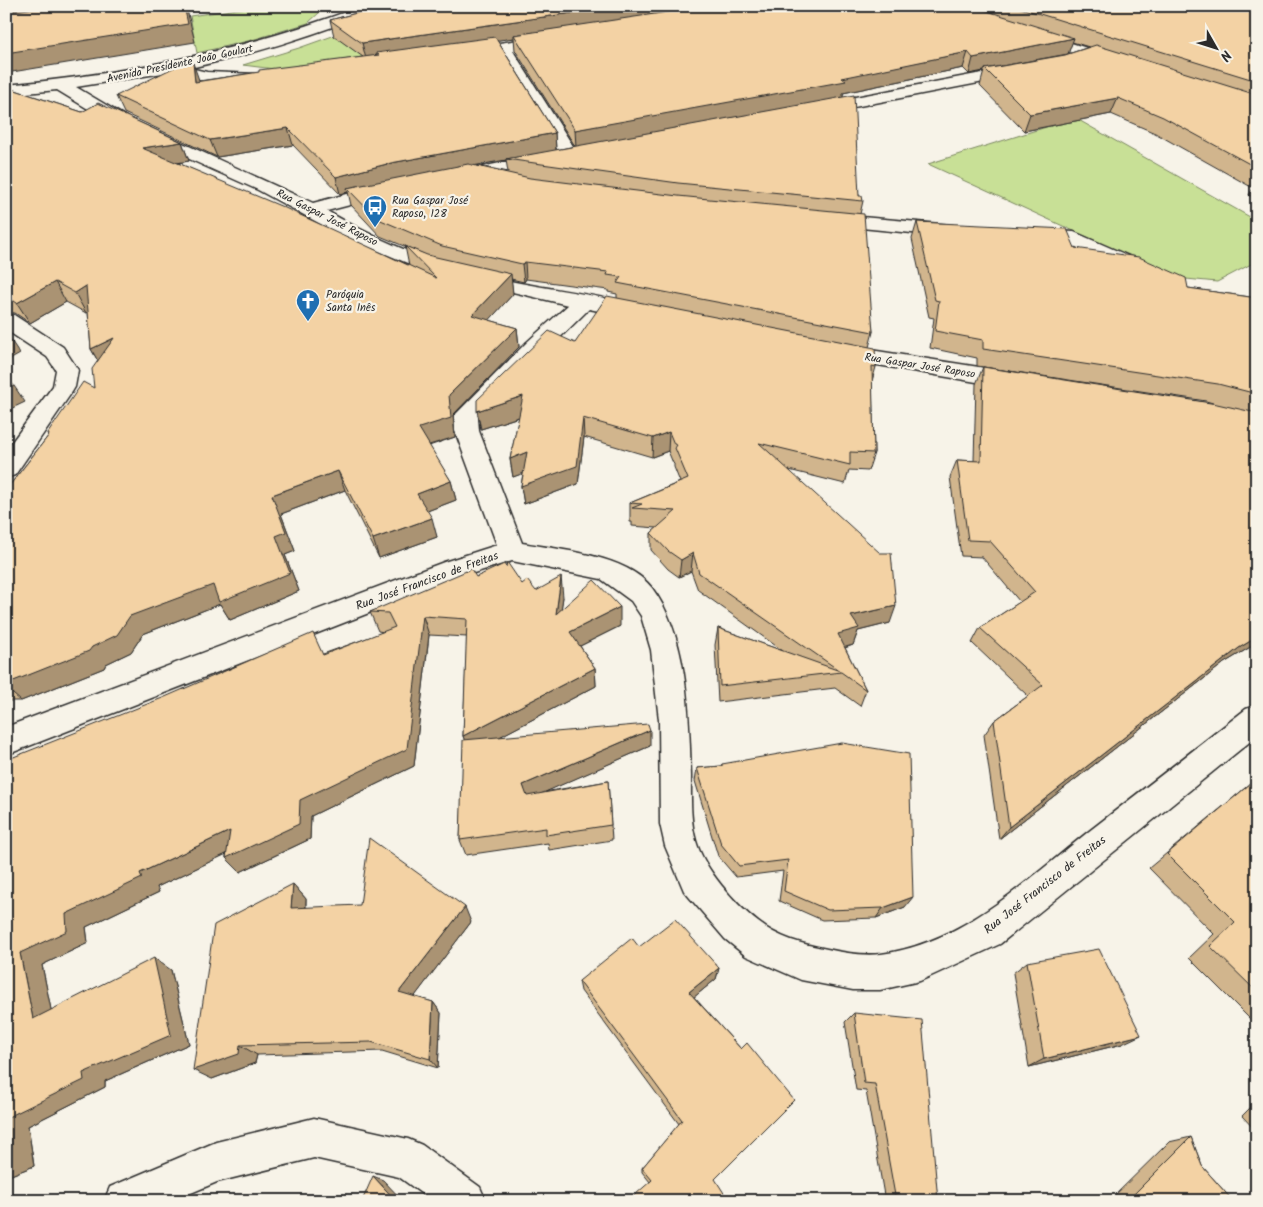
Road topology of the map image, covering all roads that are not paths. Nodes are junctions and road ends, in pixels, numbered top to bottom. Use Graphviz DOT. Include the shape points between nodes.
graph roads {
  1 [pos="333,6"];
  2 [pos="376,6"];
  3 [pos="339,21"];
  4 [pos="1017,31"];
  5 [pos="571,37"];
  6 [pos="504,47"];
  7 [pos="454,54"];
  8 [pos="1092,54"];
  9 [pos="1059,64"];
  10 [pos="1128,66"];
  11 [pos="172,68"];
  12 [pos="1037,68"];
  13 [pos="272,78"];
  14 [pos="62,86"];
  15 [pos="6,90"];
  16 [pos="797,112"];
  17 [pos="588,151"];
  18 [pos="568,154"];
  19 [pos="472,174"];
  20 [pos="444,179"];
  21 [pos="516,184"];
  22 [pos="405,186"];
  23 [pos="311,208"];
  24 [pos="814,218"];
  25 [pos="973,232"];
  26 [pos="1026,236"];
  27 [pos="1159,277"];
  28 [pos="585,301"];
  29 [pos="654,315"];
  30 [pos="6,320"];
  31 [pos="820,348"];
  32 [pos="1039,384"];
  33 [pos="10,461"];
  34 [pos="512,551"];
  35 [pos="1257,718"];
  36 [pos="6,740"];
  37 [pos="124,1201"];
  38 [pos="466,1201"];
  1 -- 3 [label="street"];
  2 -- 3 [label="street, Avenida Presidente João Goulart"];
  3 -- 11 [label="street, Avenida Presidente João Goulart" via="222,58"];
  4 -- 8 [label="street"];
  5 -- 6 [label="street"];
  6 -- 7 [label="street"];
  6 -- 18 [label="street"];
  8 -- 9 [label="street"];
  8 -- 10 [label="street"];
  11 -- 13 [label="street" via="207,77 239,80"];
  11 -- 14 [label="street, Avenida Presidente João Goulart"];
  12 -- 16 [label="street"];
  14 -- 15 [label="street, Avenida Presidente João Goulart"];
  14 -- 23 [label="street, Rua Gaspar José Raposo" via="122,122"];
  17 -- 18 [label="street"];
  18 -- 19 [label="street"];
  19 -- 20 [label="street"];
  19 -- 21 [label="street"];
  22 -- 23 [label="street"];
  23 -- 28 [label="street, Rua Gaspar José Raposo" via="348,231 438,269"];
  24 -- 25 [label="street"];
  26 -- 27 [label="street" via="1067,236"];
  28 -- 29 [label="street, Rua Gaspar José Raposo"];
  28 -- 34 [label="street" via="466,416 468,431"];
  30 -- 33 [label="street" via="55,352 67,370 64,387"];
  31 -- 32 [label="street, Rua Gaspar José Raposo"];
  34 -- 35 [label="street, Rua José Francisco de Freitas" via="608,570 641,594 654,614 665,650 674,720 676,824 681,846 696,879 737,927 758,944 801,962 853,972 880,972 920,963 988,932"];
  34 -- 36 [label="street, Rua José Francisco de Freitas" via="453,569"];
  37 -- 38 [label="street" via="216,1162 314,1138 408,1159"];
}
